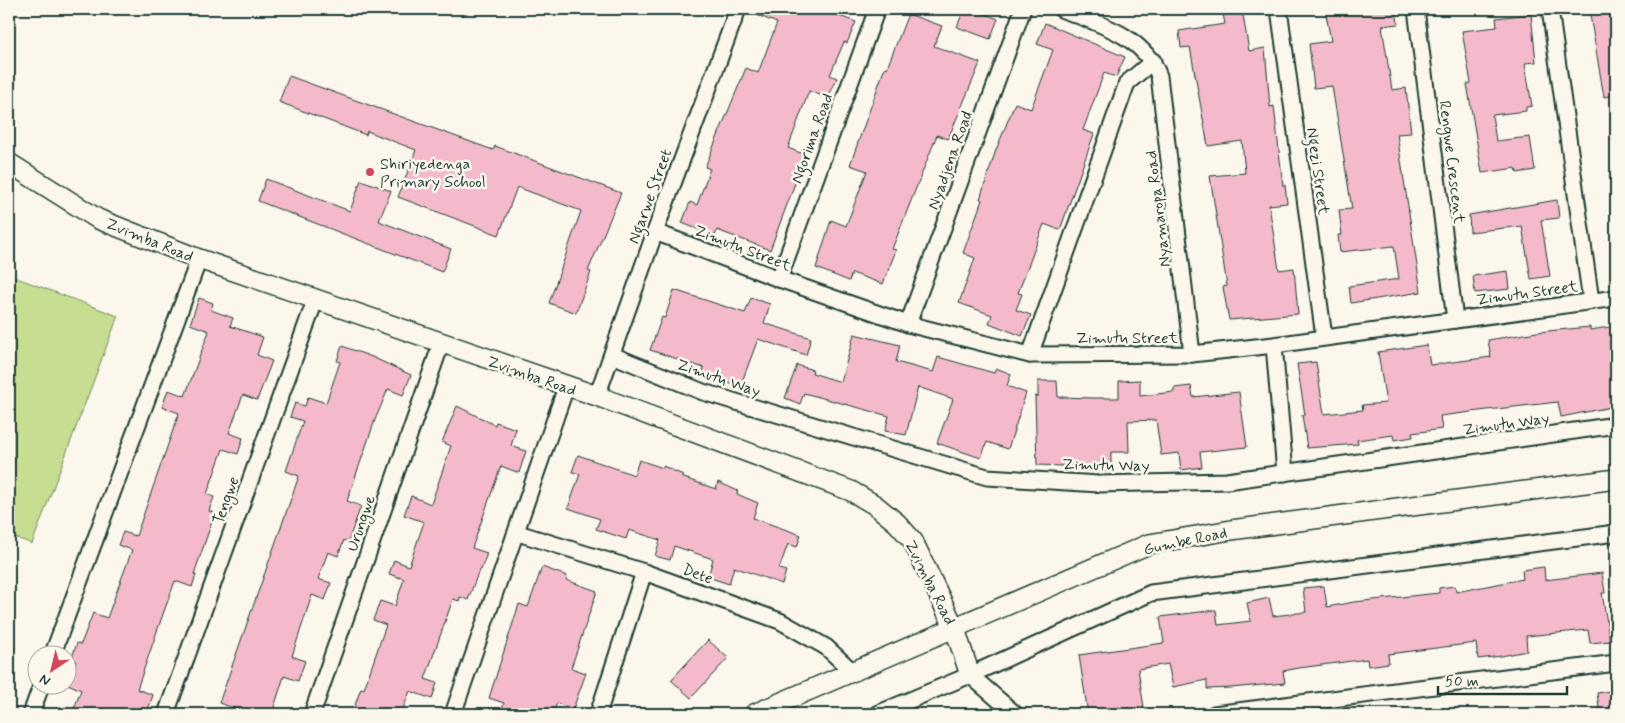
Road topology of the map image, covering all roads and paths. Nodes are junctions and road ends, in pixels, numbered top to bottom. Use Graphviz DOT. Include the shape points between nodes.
graph roads {
  1 [pos="738,9"];
  2 [pos="877,9"];
  3 [pos="1023,9"];
  4 [pos="1061,9"];
  5 [pos="1279,9"];
  6 [pos="1416,9"];
  7 [pos="1550,9"];
  8 [pos="1153,61"];
  9 [pos="9,163"];
  10 [pos="654,232"];
  11 [pos="199,259"];
  12 [pos="779,279"];
  13 [pos="316,298"];
  14 [pos="1616,298"];
  15 [pos="1592,301"];
  16 [pos="1455,320"];
  17 [pos="908,324"];
  18 [pos="1324,337"];
  19 [pos="441,344"];
  20 [pos="1274,345"];
  21 [pos="1192,354"];
  22 [pos="612,355"];
  23 [pos="1030,355"];
  24 [pos="566,386"];
  25 [pos="597,396"];
  26 [pos="1616,424"];
  27 [pos="1285,473"];
  28 [pos="1616,479"];
  29 [pos="518,533"];
  30 [pos="1616,533"];
  31 [pos="644,572"];
  32 [pos="955,629"];
  33 [pos="56,646"];
  34 [pos="1616,663"];
  35 [pos="853,672"];
  36 [pos="970,675"];
  37 [pos="37,696"];
  38 [pos="31,714"];
  39 [pos="166,714"];
  40 [pos="312,714"];
  41 [pos="453,714"];
  42 [pos="598,714"];
  43 [pos="754,714"];
  44 [pos="877,714"];
  45 [pos="1015,714"];
  46 [pos="1214,714"];
  1 -- 10 [label="street, Ngarwe Street"];
  2 -- 12 [label="street, Ngorima Road"];
  3 -- 17 [label="street, Nyadjena Road"];
  4 -- 8 [label="street" via="1110,28 1140,45"];
  5 -- 18 [label="street, Ngezi Street"];
  6 -- 16 [label="street, Rengwe Crescent"];
  7 -- 15 [label="street"];
  8 -- 21 [label="street, Nyamaropa Road" via="1159,76"];
  8 -- 23 [label="street" via="1127,83"];
  9 -- 11 [label="street, Zvimba Road" via="98,219"];
  10 -- 12 [label="street, Zimutu Street"];
  10 -- 22 [label="street, Ngarwe Street"];
  11 -- 13 [label="street, Zvimba Road"];
  11 -- 33 [label="street"];
  12 -- 17 [label="street, Zimutu Street"];
  13 -- 19 [label="street, Zvimba Road"];
  13 -- 39 [label="street, Tengwe"];
  14 -- 15 [label="street, Zimutu Street"];
  15 -- 16 [label="street, Zimutu Street"];
  16 -- 18 [label="street, Zimutu Street"];
  17 -- 23 [label="street, Zimutu Street"];
  18 -- 20 [label="street, Zimutu Street"];
  19 -- 24 [label="street, Zvimba Road"];
  19 -- 40 [label="street, Urungwe"];
  20 -- 21 [label="street, Zimutu Street"];
  20 -- 27 [label="street"];
  21 -- 23 [label="street, Zimutu Street"];
  22 -- 25 [label="street, Ngarwe Street"];
  22 -- 27 [label="street, Zimutu Way" via="703,392 987,477 1099,484 1227,481"];
  24 -- 25 [label="street, Zvimba Road"];
  24 -- 29 [label="street"];
  25 -- 32 [label="street, Zvimba Road" via="851,491 875,505 913,541"];
  26 -- 27 [label="street, Zimutu Way"];
  28 -- 32 [label="street, Gumbe Road" via="1231,530 1149,544"];
  29 -- 31 [label="street, Dete"];
  29 -- 41 [label="street"];
  30 -- 36 [label="street" via="1151,593"];
  31 -- 35 [label="street, Dete" via="780,621 826,647"];
  31 -- 42 [label="street"];
  32 -- 35 [label="street, Gumbe Road"];
  32 -- 36 [label="street, Zvimba Road"];
  34 -- 46 [label="street"];
  35 -- 43 [label="street, Gumbe Road"];
  36 -- 44 [label="street"];
  36 -- 45 [label="street"];
  37 -- 38 [label="street"];
}
